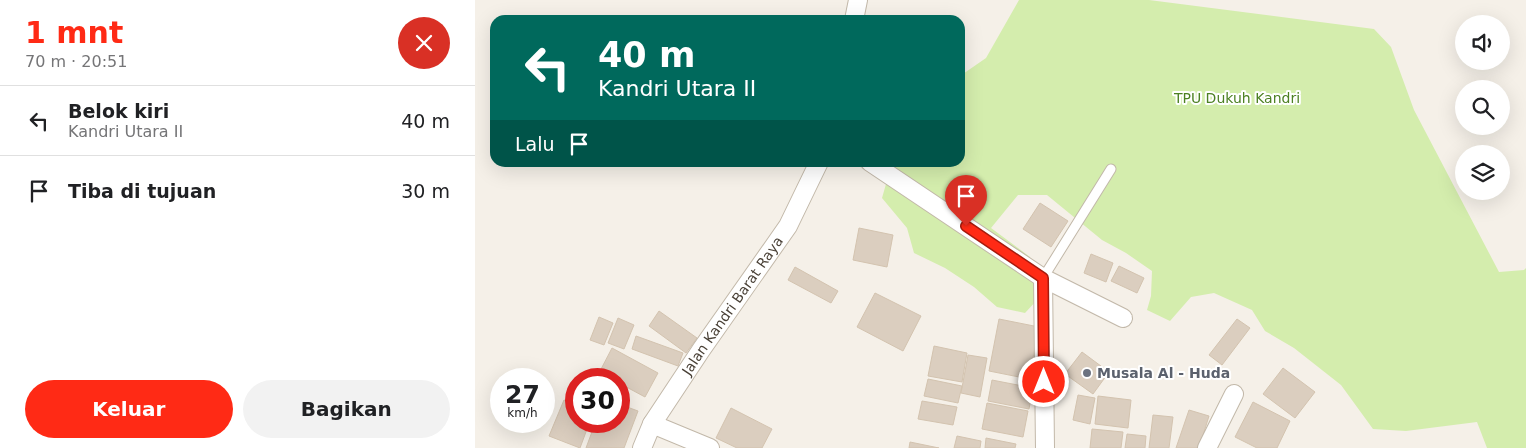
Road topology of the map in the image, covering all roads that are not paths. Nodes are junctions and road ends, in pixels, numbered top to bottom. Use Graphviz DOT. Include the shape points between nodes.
graph roads {
  1 [pos="857,0"];
  2 [pos="855,15"];
  3 [pos="817,167"];
  4 [pos="877,167"];
  5 [pos="1111,169"];
  6 [pos="1043,283"];
  7 [pos="1123,318"];
  8 [pos="1235,394"];
  9 [pos="652,424"];
  10 [pos="642,448"];
  11 [pos="709,448"];
  12 [pos="1045,448"];
  13 [pos="1207,448"];
  1 -- 2 [label="street"];
  3 -- 9 [label="street, Jalan Kandri Barat Raya" via="788,226"];
  4 -- 6 [label="street"];
  5 -- 6 [label="lane"];
  6 -- 7 [label="street"];
  6 -- 12 [label="street"];
  8 -- 13 [label="street"];
  9 -- 10 [label="street, Jalan Kandri Barat Raya"];
  9 -- 11 [label="street"];
}
